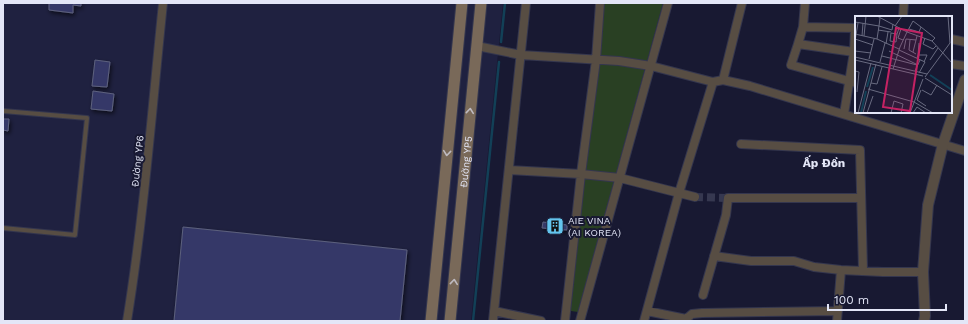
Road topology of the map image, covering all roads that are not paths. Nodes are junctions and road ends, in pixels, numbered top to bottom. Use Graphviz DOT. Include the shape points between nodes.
graph roads {
  1 [pos="163,3"];
  2 [pos="462,3"];
  3 [pos="481,3"];
  4 [pos="526,3"];
  5 [pos="600,3"];
  6 [pos="668,3"];
  7 [pos="742,3"];
  8 [pos="805,3"];
  9 [pos="904,3"];
  10 [pos="903,16"];
  11 [pos="803,27"];
  12 [pos="855,28"];
  13 [pos="952,39"];
  14 [pos="965,42"];
  15 [pos="458,44"];
  16 [pos="798,44"];
  17 [pos="477,46"];
  18 [pos="855,52"];
  19 [pos="521,55"];
  20 [pos="596,60"];
  21 [pos="952,64"];
  22 [pos="651,66"];
  23 [pos="965,66"];
  24 [pos="723,80"];
  25 [pos="965,80"];
  26 [pos="713,82"];
  27 [pos="852,82"];
  28 [pos="3,110"];
  29 [pos="844,114"];
  30 [pos="741,144"];
  31 [pos="943,144"];
  32 [pos="965,151"];
  33 [pos="509,170"];
  34 [pos="580,174"];
  35 [pos="620,178"];
  36 [pos="679,193"];
  37 [pos="695,197"];
  38 [pos="861,198"];
  39 [pos="3,228"];
  40 [pos="714,256"];
  41 [pos="841,270"];
  42 [pos="863,270"];
  43 [pos="923,272"];
  44 [pos="703,295"];
  45 [pos="838,310"];
  46 [pos="494,311"];
  47 [pos="647,311"];
  48 [pos="686,320"];
  49 [pos="127,321"];
  50 [pos="431,321"];
  51 [pos="450,321"];
  52 [pos="493,321"];
  53 [pos="541,321"];
  54 [pos="565,321"];
  55 [pos="580,321"];
  56 [pos="644,321"];
  57 [pos="837,321"];
  58 [pos="924,321"];
  1 -- 49 [label="street, Đường YP6" via="141,223"];
  2 -- 15 [label="main road, Đường YP5"];
  3 -- 17 [label="main road, Đường YP5"];
  4 -- 19 [label="street"];
  5 -- 20 [label="street"];
  6 -- 22 [label="street"];
  7 -- 24 [label="street"];
  8 -- 11 [label="street"];
  9 -- 10 [label="street"];
  11 -- 12 [label="street"];
  11 -- 16 [label="street"];
  13 -- 14 [label="street"];
  15 -- 17 [label="main road"];
  15 -- 50 [label="main road, Đường YP5, one-way"];
  16 -- 18 [label="street"];
  16 -- 27 [label="street" via="791,65"];
  17 -- 19 [label="street"];
  51 -- 17 [label="main road, Đường YP5, one-way"];
  18 -- 27 [label="street"];
  19 -- 20 [label="street"];
  19 -- 33 [label="street"];
  20 -- 22 [label="street"];
  20 -- 34 [label="street"];
  21 -- 23 [label="street"];
  22 -- 26 [label="street"];
  22 -- 35 [label="street"];
  24 -- 26 [label="street"];
  24 -- 29 [label="street"];
  25 -- 31 [label="street"];
  26 -- 36 [label="street"];
  27 -- 29 [label="street"];
  28 -- 39 [label="lane" via="87,118 75,235"];
  29 -- 31 [label="street"];
  30 -- 38 [label="street" via="860,150"];
  31 -- 32 [label="street"];
  31 -- 43 [label="street" via="928,205"];
  33 -- 34 [label="street"];
  33 -- 46 [label="street"];
  34 -- 35 [label="street"];
  34 -- 54 [label="street"];
  35 -- 36 [label="street"];
  35 -- 55 [label="street"];
  36 -- 37 [label="street"];
  36 -- 47 [label="street"];
  38 -- 40 [label="street" via="728,198 726,215"];
  38 -- 42 [label="street"];
  40 -- 41 [label="street" via="751,261 794,261 814,267"];
  40 -- 44 [label="street"];
  41 -- 42 [label="street"];
  41 -- 45 [label="street"];
  42 -- 43 [label="street"];
  43 -- 58 [label="street"];
  45 -- 48 [label="street" via="702,313 692,314"];
  45 -- 57 [label="street"];
  46 -- 52 [label="street"];
  46 -- 53 [label="street"];
  47 -- 48 [label="street"];
  47 -- 56 [label="street"];
}
